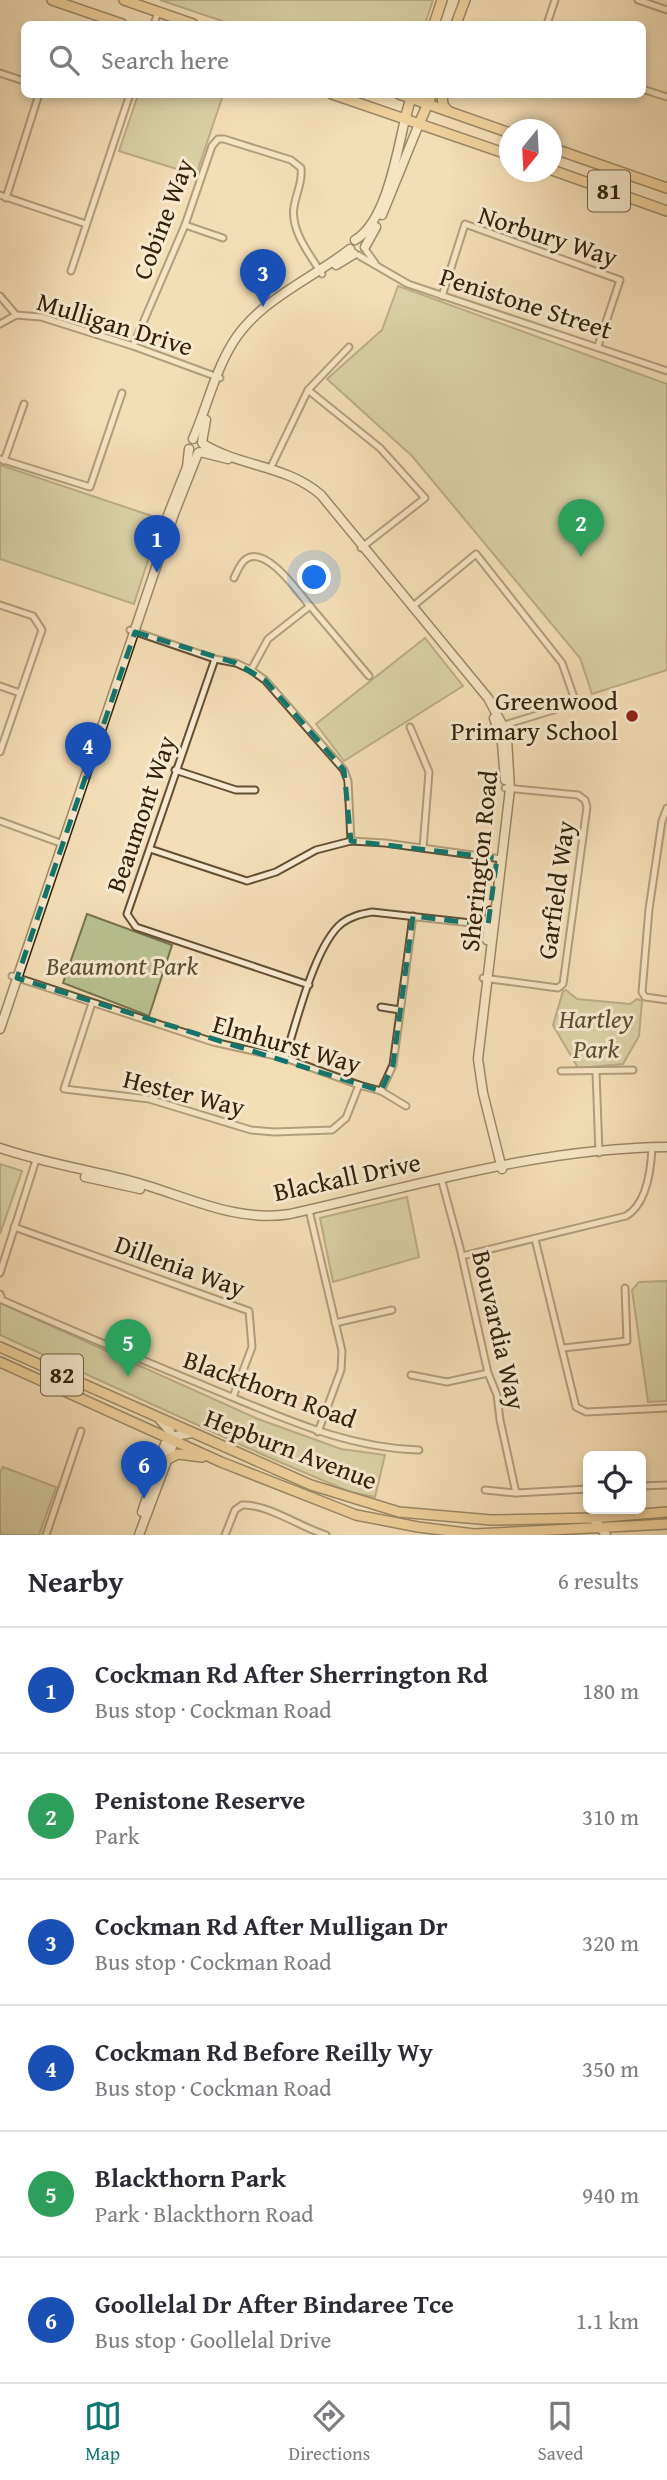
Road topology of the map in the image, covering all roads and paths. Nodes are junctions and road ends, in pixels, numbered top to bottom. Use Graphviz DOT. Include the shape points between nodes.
graph roads {
  1 [pos="52,0"];
  2 [pos="124,0"];
  3 [pos="442,0"];
  4 [pos="465,0"];
  5 [pos="555,0"];
  6 [pos="638,0"];
  7 [pos="667,10"];
  8 [pos="158,12"];
  9 [pos="113,21"];
  10 [pos="155,21"];
  11 [pos="185,21"];
  12 [pos="435,21"];
  13 [pos="457,21"];
  14 [pos="548,21"];
  15 [pos="0,73"];
  16 [pos="21,80"];
  17 [pos="646,90"];
  18 [pos="667,97"];
  19 [pos="38,98"];
  20 [pos="129,98"];
  21 [pos="344,98"];
  22 [pos="410,98"];
  23 [pos="442,98"];
  24 [pos="430,99"];
  25 [pos="448,111"];
  26 [pos="405,119"];
  27 [pos="419,124"];
  28 [pos="499,129"];
  29 [pos="499,152"];
  30 [pos="562,152"];
  31 [pos="562,174"];
  32 [pos="667,188"];
  33 [pos="3,197"];
  34 [pos="667,211"];
  35 [pos="86,224"];
  36 [pos="185,225"];
  37 [pos="223,239"];
  38 [pos="358,251"];
  39 [pos="71,271"];
  40 [pos="321,272"];
  41 [pos="0,296"];
  42 [pos="442,296"];
  43 [pos="16,315"];
  44 [pos="0,324"];
  45 [pos="133,346"];
  46 [pos="598,346"];
  47 [pos="349,347"];
  48 [pos="667,371"];
  49 [pos="218,377"];
  50 [pos="308,390"];
  51 [pos="122,393"];
  52 [pos="24,404"];
  53 [pos="193,439"];
  54 [pos="201,448"];
  55 [pos="189,449"];
  56 [pos="2,460"];
  57 [pos="270,470"];
  58 [pos="363,547"];
  59 [pos="234,578"];
  60 [pos="0,605"];
  61 [pos="310,606"];
  62 [pos="412,607"];
  63 [pos="132,631"];
  64 [pos="215,659"];
  65 [pos="251,670"];
  66 [pos="369,676"];
  67 [pos="0,686"];
  68 [pos="20,693"];
  69 [pos="501,726"];
  70 [pos="410,727"];
  71 [pos="0,752"];
  72 [pos="176,770"];
  73 [pos="507,788"];
  74 [pos="255,790"];
  75 [pos="667,808"];
  76 [pos="0,821"];
  77 [pos="351,841"];
  78 [pos="61,843"];
  79 [pos="423,848"];
  80 [pos="150,849"];
  81 [pos="500,859"];
  82 [pos="413,916"];
  83 [pos="491,925"];
  84 [pos="15,977"];
  85 [pos="485,979"];
  86 [pos="309,985"];
  87 [pos="667,1000"];
  88 [pos="92,1003"];
  89 [pos="381,1007"];
  90 [pos="400,1010"];
  91 [pos="0,1012"];
  92 [pos="0,1029"];
  93 [pos="285,1058"];
  94 [pos="633,1070"];
  95 [pos="561,1071"];
  96 [pos="596,1072"];
  97 [pos="359,1085"];
  98 [pos="381,1091"];
  99 [pos="406,1106"];
  100 [pos="652,1150"];
  101 [pos="667,1150"];
  102 [pos="0,1151"];
  103 [pos="599,1152"];
  104 [pos="35,1162"];
  105 [pos="499,1168"];
  106 [pos="441,1180"];
  107 [pos="309,1212"];
  108 [pos="14,1227"];
  109 [pos="535,1239"];
  110 [pos="462,1256"];
  111 [pos="0,1273"];
  112 [pos="625,1288"];
  113 [pos="0,1294"];
  114 [pos="392,1310"];
  115 [pos="335,1323"];
  116 [pos="0,1347"];
  117 [pos="562,1348"];
  118 [pos="0,1362"];
  119 [pos="488,1373"];
  120 [pos="411,1375"];
  121 [pos="233,1398"];
  122 [pos="667,1408"];
  123 [pos="157,1418"];
  124 [pos="81,1431"];
  125 [pos="318,1432"];
  126 [pos="192,1433"];
  127 [pos="171,1438"];
  128 [pos="419,1450"];
  129 [pos="168,1459"];
  130 [pos="221,1462"];
  131 [pos="667,1485"];
  132 [pos="646,1486"];
  133 [pos="583,1489"];
  134 [pos="485,1490"];
  135 [pos="516,1493"];
  136 [pos="667,1512"];
  137 [pos="609,1517"];
  138 [pos="593,1518"];
  139 [pos="667,1524"];
  140 [pos="645,1525"];
  141 [pos="586,1532"];
  142 [pos="602,1533"];
  143 [pos="46,1535"];
  144 [pos="136,1535"];
  145 [pos="225,1535"];
  146 [pos="326,1535"];
  147 [pos="620,1535"];
  1 -- 9 [label="main road"];
  2 -- 8 [label="main road"];
  3 -- 12 [label="main road"];
  4 -- 13 [label="main road"];
  5 -- 14 [label="street"];
  6 -- 7 [label="street"];
  8 -- 10 [label="street"];
  8 -- 11 [label="main road"];
  15 -- 16 [label="street"];
  17 -- 18 [label="street"];
  19 -- 33 [label="street"];
  20 -- 35 [label="street"];
  21 -- 26 [label="main road"];
  22 -- 26 [label="main road"];
  23 -- 25 [label="main road"];
  24 -- 25 [label="main road"];
  24 -- 27 [label="main road"];
  25 -- 28 [label="main road"];
  26 -- 27 [label="main road"];
  26 -- 38 [label="main road" via="374,222 350,244"];
  27 -- 29 [label="main road"];
  27 -- 38 [label="main road" via="388,202"];
  30 -- 32 [label="main road, 81"];
  31 -- 34 [label="main road, 81"];
  33 -- 35 [label="street"];
  35 -- 39 [label="street"];
  36 -- 37 [label="street"];
  36 -- 40 [label="street, Cobine Way" via="218,139 291,160 301,168 302,176 293,218"];
  36 -- 45 [label="street, Cobine Way"];
  38 -- 40 [label="main road"];
  38 -- 42 [label="street, Penistone Street" via="390,275"];
  40 -- 49 [label="main road" via="277,298 243,330"];
  41 -- 43 [label="street"];
  42 -- 46 [label="street, Penistone Street"];
  42 -- 46 [label="street, Norbury Way" via="465,224 620,280"];
  43 -- 44 [label="street, Mulligan Drive"];
  43 -- 45 [label="street, Mulligan Drive" via="41,317"];
  45 -- 49 [label="street, Mulligan Drive"];
  46 -- 48 [label="street, Penistone Street"];
  47 -- 50 [label="street"];
  49 -- 53 [label="main road"];
  49 -- 54 [label="main road"];
  50 -- 57 [label="street"];
  50 -- 58 [label="street" via="380,448 425,498"];
  51 -- 56 [label="street" via="90,487"];
  52 -- 56 [label="street"];
  53 -- 54 [label="main road" via="198,439"];
  53 -- 55 [label="main road"];
  54 -- 55 [label="main road" via="193,453"];
  54 -- 57 [label="main road, Sherington Road"];
  54 -- 63 [label="main road"];
  55 -- 63 [label="main road"];
  57 -- 58 [label="main road, Sherington Road" via="315,489"];
  58 -- 62 [label="main road, Sherington Road"];
  59 -- 61 [label="street" via="243,560 261,557 271,562"];
  60 -- 68 [label="street" via="33,616 42,630"];
  61 -- 65 [label="street" via="268,639"];
  61 -- 66 [label="street"];
  62 -- 69 [label="main road, Sherington Road" via="477,681"];
  62 -- 69 [label="street" via="476,554 562,663 576,703"];
  63 -- 64 [label="street"];
  63 -- 78 [label="main road"];
  64 -- 65 [label="street"];
  64 -- 72 [label="street, Beaumont Way"];
  65 -- 77 [label="street" via="344,770"];
  67 -- 68 [label="street"];
  68 -- 71 [label="street"];
  69 -- 73 [label="main road, Sherington Road" via="510,751"];
  70 -- 79 [label="street" via="429,772"];
  72 -- 74 [label="street" via="236,790"];
  72 -- 80 [label="street, Beaumont Way"];
  73 -- 81 [label="main road, Sherington Road"];
  73 -- 85 [label="street, Garfield Way" via="578,795 587,807 563,984 558,988"];
  75 -- 87 [label="street" via="649,909 642,992 645,997"];
  76 -- 78 [label="street"];
  77 -- 79 [label="street"];
  77 -- 80 [label="street" via="316,850 276,872 247,881"];
  78 -- 84 [label="main road"];
  79 -- 81 [label="street"];
  80 -- 86 [label="street, Beaumont Way" via="127,914 136,927"];
  81 -- 83 [label="main road, Sherington Road"];
  82 -- 83 [label="street"];
  82 -- 86 [label="street" via="372,912 340,925 326,941"];
  82 -- 90 [label="street, Elmhurst Way"];
  83 -- 85 [label="main road, Sherington Road"];
  84 -- 88 [label="street, Elmhurst Way"];
  84 -- 91 [label="main road"];
  84 -- 92 [label="main road"];
  85 -- 105 [label="main road, Sherington Road" via="479,1070"];
  86 -- 93 [label="street"];
  88 -- 93 [label="street, Elmhurst Way" via="213,1042"];
  88 -- 97 [label="street, Hester Way" via="64,1089 149,1099 251,1130 274,1132 332,1130 346,1118"];
  89 -- 90 [label="street"];
  90 -- 98 [label="street, Elmhurst Way" via="393,1065"];
  93 -- 97 [label="street, Elmhurst Way"];
  94 -- 96 [label="street"];
  95 -- 96 [label="street"];
  96 -- 103 [label="street"];
  97 -- 98 [label="street, Elmhurst Way"];
  98 -- 99 [label="street"];
  100 -- 101 [label="main road, Blackall Drive"];
  100 -- 103 [label="main road, Blackall Drive"];
  100 -- 109 [label="street" via="636,1210 620,1219"];
  102 -- 104 [label="main road, Blackall Drive"];
  103 -- 105 [label="main road, Blackall Drive"];
  104 -- 107 [label="main road, Blackall Drive" via="234,1218 270,1221"];
  104 -- 108 [label="street"];
  105 -- 106 [label="main road, Blackall Drive"];
  106 -- 107 [label="main road, Blackall Drive"];
  106 -- 110 [label="street, Bouvardia Way"];
  107 -- 115 [label="street"];
  108 -- 111 [label="street"];
  108 -- 121 [label="street, Dillenia Way" via="249,1311 252,1347"];
  109 -- 110 [label="street"];
  109 -- 117 [label="street"];
  110 -- 119 [label="street, Bouvardia Way"];
  112 -- 117 [label="street" via="627,1341"];
  113 -- 121 [label="street, Blackthorn Road" via="2,1300"];
  114 -- 115 [label="street"];
  115 -- 125 [label="street" via="341,1370"];
  116 -- 123 [label="main road, Hepburn Avenue / 82"];
  117 -- 122 [label="street" via="576,1407 586,1412"];
  118 -- 127 [label="main road, Hepburn Avenue / 82"];
  119 -- 120 [label="street" via="447,1382"];
  119 -- 135 [label="street, Bouvardia Way" via="497,1395"];
  121 -- 125 [label="street, Blackthorn Road"];
  123 -- 126 [label="main road, Hepburn Avenue / 82"];
  123 -- 127 [label="main road"];
  124 -- 143 [label="street"];
  125 -- 128 [label="street, Blackthorn Road" via="389,1450"];
  126 -- 127 [label="main road"];
  126 -- 138 [label="main road, Hepburn Avenue / 82" via="311,1485 398,1512 472,1520"];
  127 -- 129 [label="main road"];
  127 -- 130 [label="main road, Hepburn Avenue / 82"];
  127 -- 144 [label="main road" via="165,1444"];
  129 -- 130 [label="main road" via="187,1453"];
  129 -- 144 [label="main road"];
  130 -- 141 [label="main road, Hepburn Avenue / 82" via="356,1515 418,1527 474,1534"];
  131 -- 132 [label="street"];
  133 -- 135 [label="street"];
  134 -- 135 [label="street"];
  136 -- 137 [label="main road, Hepburn Avenue / 82"];
  137 -- 138 [label="main road, Hepburn Avenue / 82"];
  137 -- 142 [label="main road"];
  138 -- 142 [label="main road"];
  139 -- 140 [label="main road, Hepburn Avenue / 82"];
  140 -- 142 [label="main road, Hepburn Avenue / 82"];
  140 -- 147 [label="main road"];
  141 -- 142 [label="main road, Hepburn Avenue / 82"];
  145 -- 146 [label="street" via="235,1510 242,1505 253,1505"];
}
